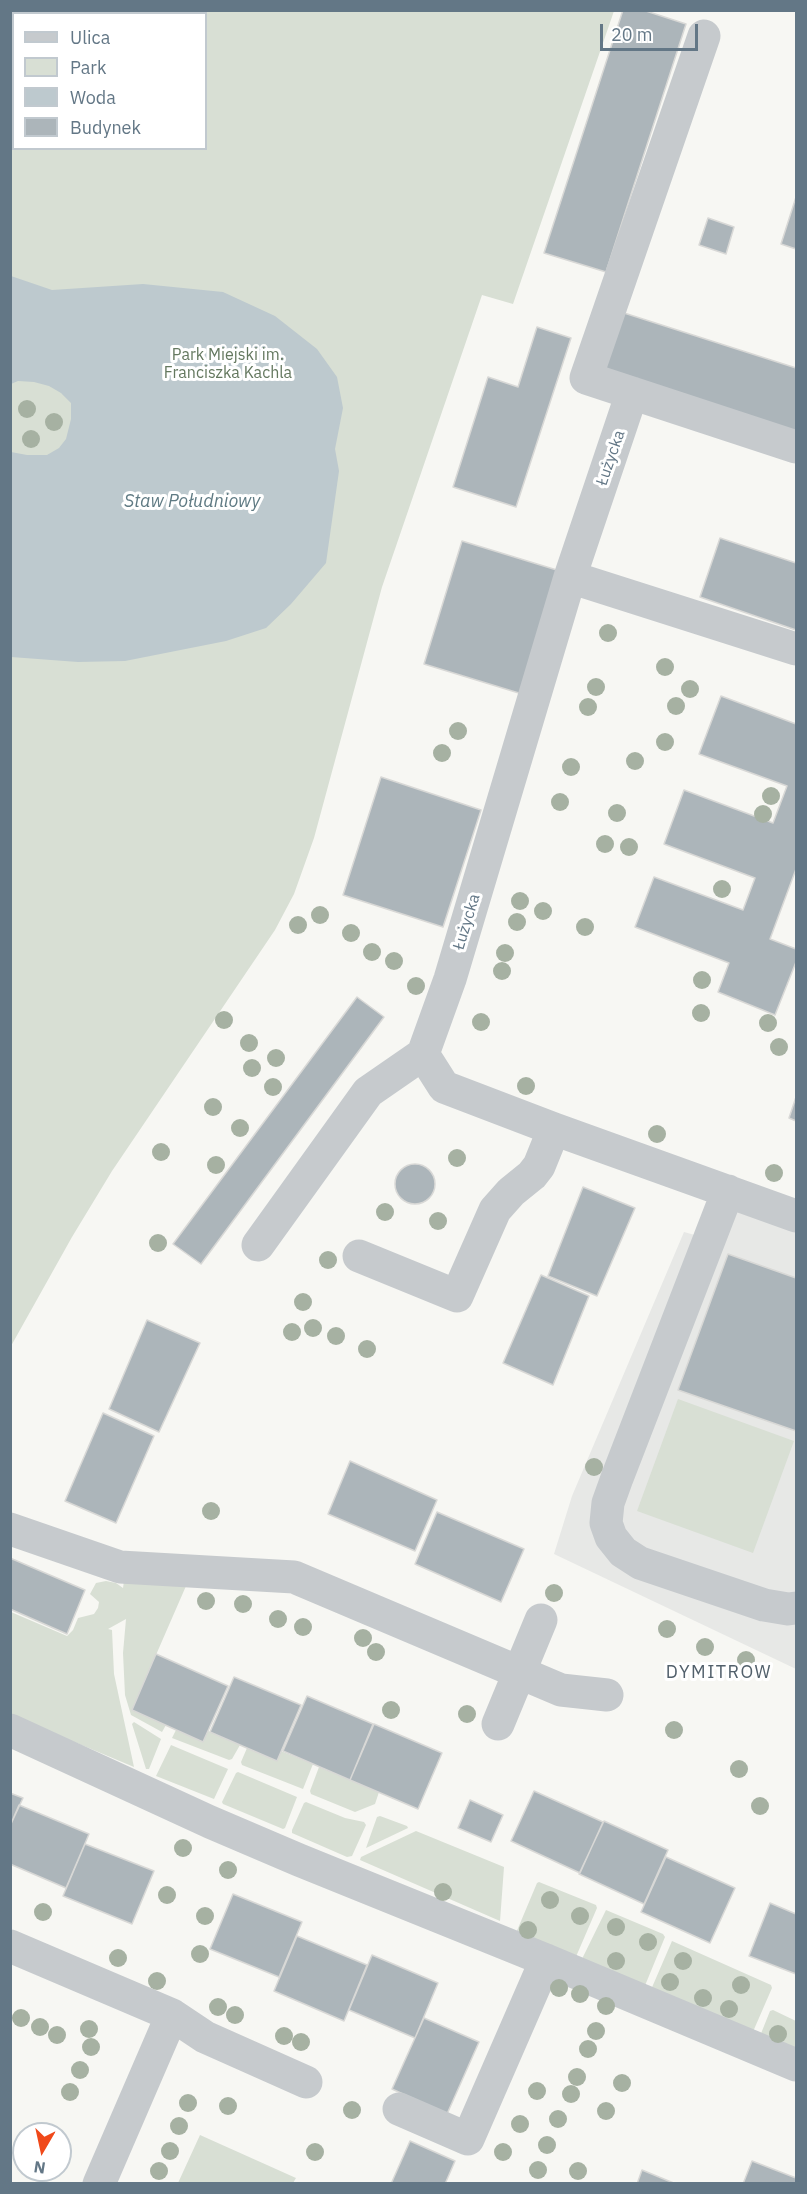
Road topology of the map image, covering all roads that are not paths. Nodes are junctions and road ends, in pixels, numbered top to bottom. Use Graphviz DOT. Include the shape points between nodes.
graph roads {
  1 [pos="704,36"];
  2 [pos="632,393"];
  3 [pos="796,447"];
  4 [pos="570,577"];
  5 [pos="796,649"];
  6 [pos="423,1054"];
  7 [pos="554,1129"];
  8 [pos="728,1191"];
  9 [pos="796,1216"];
  10 [pos="258,1245"];
  11 [pos="359,1256"];
  12 [pos="10,1529"];
  13 [pos="796,1608"];
  14 [pos="541,1620"];
  15 [pos="520,1672"];
  16 [pos="607,1695"];
  17 [pos="498,1724"];
  18 [pos="10,1731"];
  19 [pos="10,1946"];
  20 [pos="546,1960"];
  21 [pos="172,2015"];
  22 [pos="796,2066"];
  23 [pos="306,2082"];
  24 [pos="399,2109"];
  25 [pos="99,2184"];
  1 -- 2 [label="street" via="586,378"];
  2 -- 3 [label="street"];
  2 -- 4 [label="street, Łużycka"];
  4 -- 5 [label="street"];
  4 -- 6 [label="street, Łużycka" via="450,979"];
  6 -- 7 [label="street" via="444,1087"];
  6 -- 10 [label="street" via="368,1092"];
  7 -- 8 [label="street"];
  7 -- 11 [label="street" via="538,1166 495,1210 457,1296"];
  8 -- 9 [label="street"];
  8 -- 13 [label="street" via="617,1478 606,1523 623,1552 640,1563 764,1605"];
  12 -- 15 [label="street" via="120,1567 294,1577"];
  14 -- 15 [label="street"];
  15 -- 16 [label="street" via="561,1690"];
  15 -- 17 [label="street"];
  18 -- 20 [label="street" via="299,1860"];
  19 -- 21 [label="street"];
  20 -- 22 [label="street"];
  20 -- 24 [label="street" via="468,2139"];
  21 -- 23 [label="street" via="205,2037"];
  21 -- 25 [label="street"];
}
